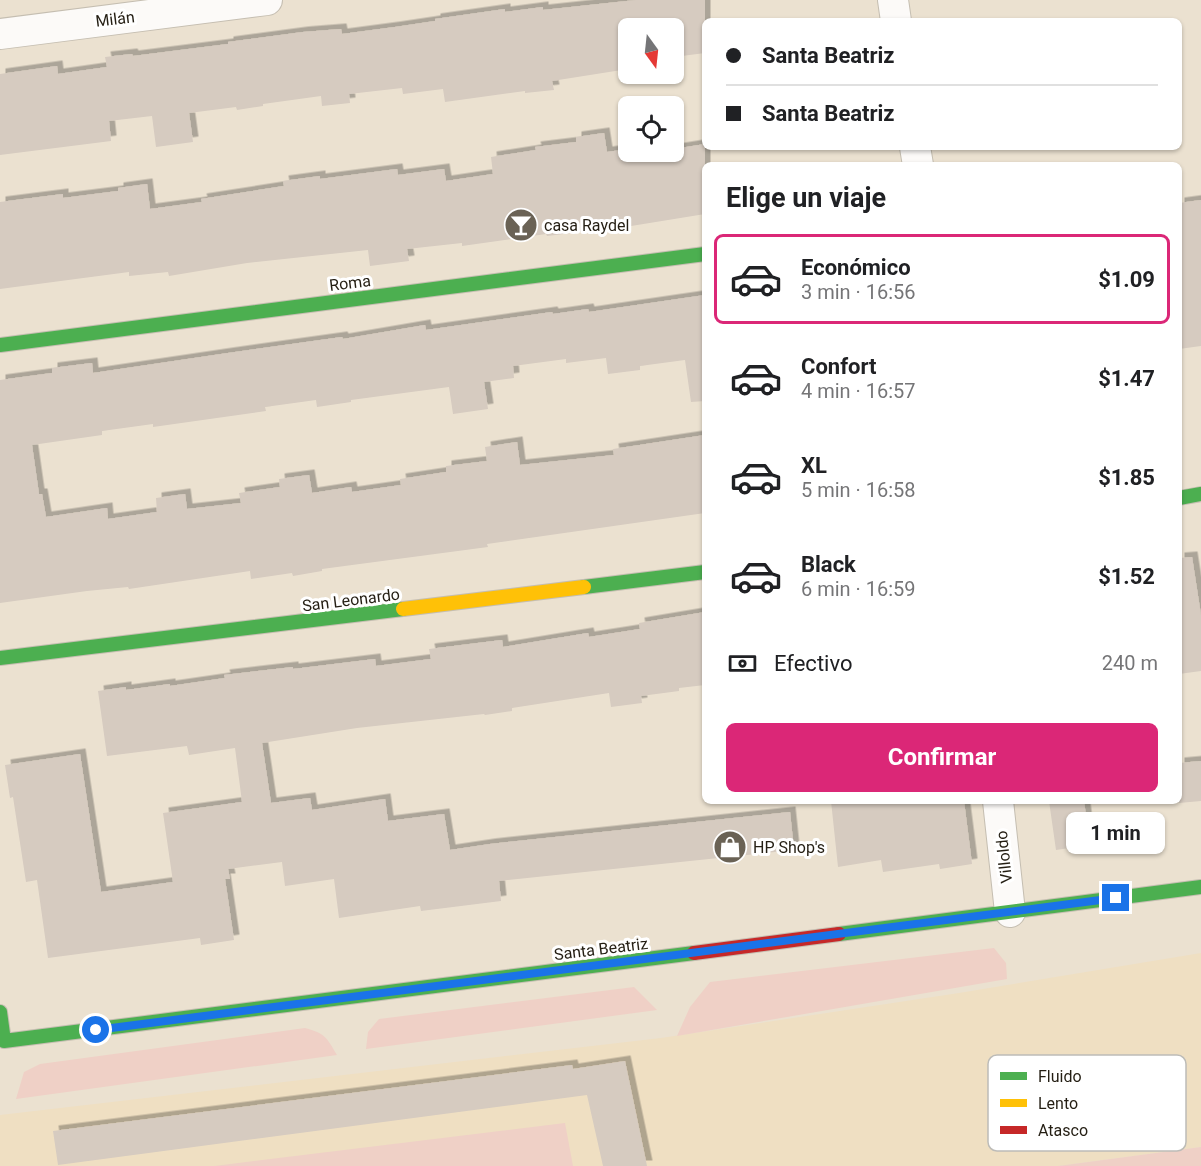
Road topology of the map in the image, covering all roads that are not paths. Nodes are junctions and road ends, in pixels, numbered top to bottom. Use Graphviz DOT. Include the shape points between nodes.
graph roads {
  1 [pos="267,0"];
  2 [pos="893,0"];
  3 [pos="896,18"];
  4 [pos="0,34"];
  5 [pos="702,254"];
  6 [pos="0,345"];
  7 [pos="1201,494"];
  8 [pos="1182,497"];
  9 [pos="702,572"];
  10 [pos="0,658"];
  11 [pos="998,804"];
  12 [pos="1201,887"];
  13 [pos="1011,912"];
  14 [pos="0,1012"];
  1 -- 4 [label="street, Milán"];
  2 -- 3 [label="street"];
  5 -- 6 [label="street, Roma"];
  7 -- 8 [label="street"];
  9 -- 10 [label="street, San Leonardo"];
  11 -- 13 [label="street, Villoldo"];
  12 -- 13 [label="street, Santa Beatriz"];
  13 -- 14 [label="street, Santa Beatriz" via="4,1041"];
}
